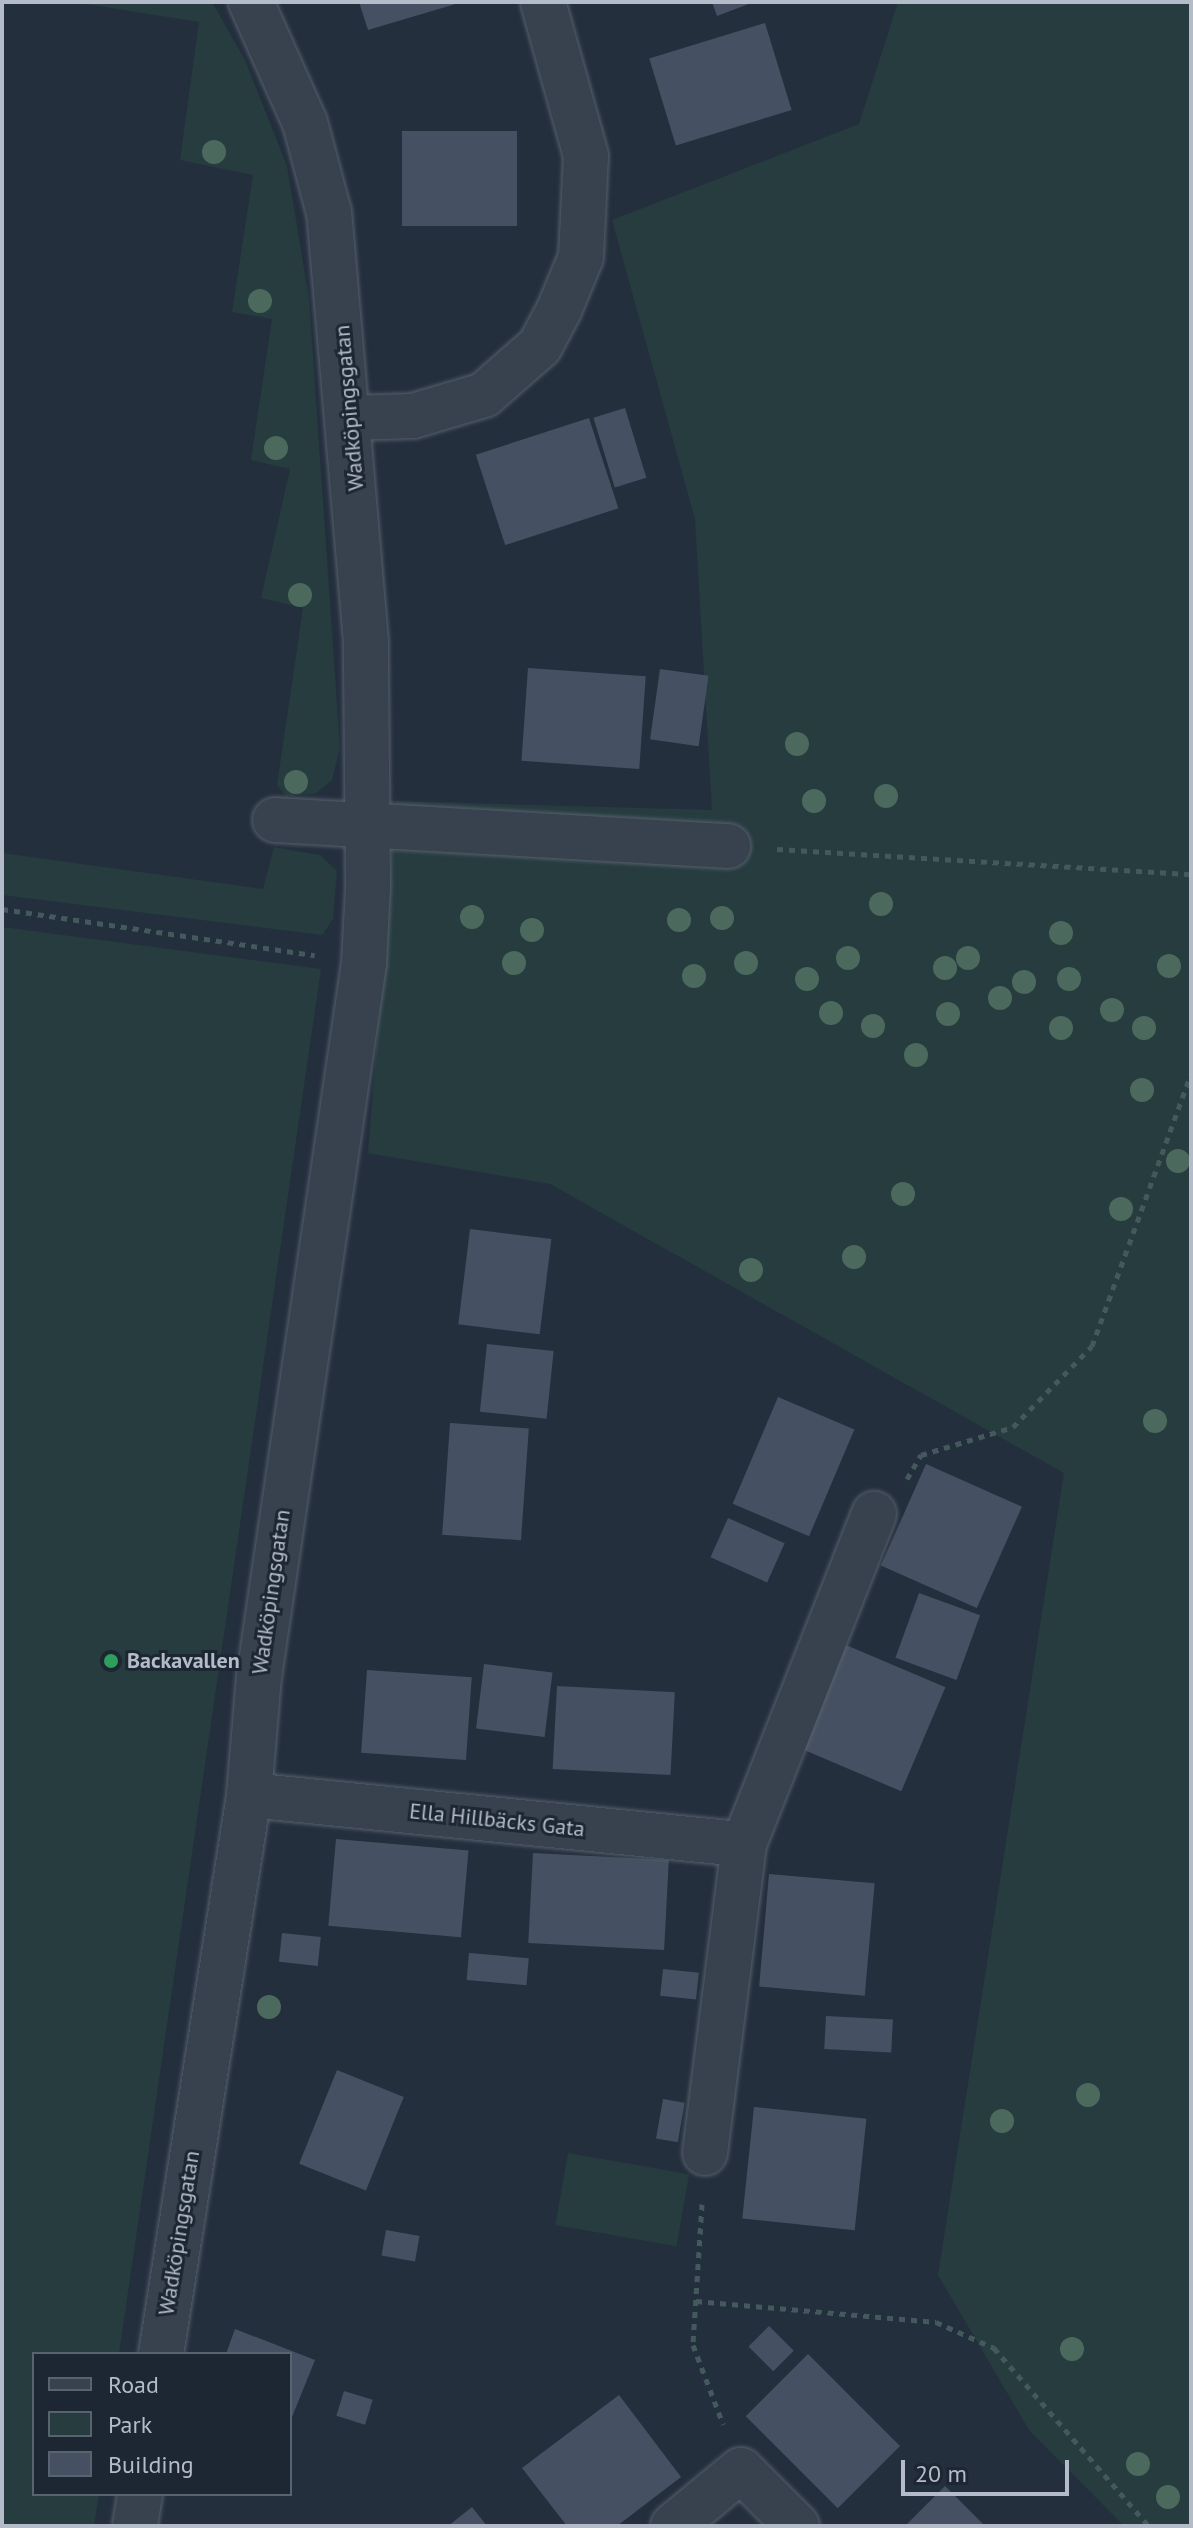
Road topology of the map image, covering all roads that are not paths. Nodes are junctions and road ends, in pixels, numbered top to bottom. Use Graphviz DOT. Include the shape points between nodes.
graph roads {
  1 [pos="251,2"];
  2 [pos="543,2"];
  3 [pos="351,418"];
  4 [pos="275,820"];
  5 [pos="368,828"];
  6 [pos="728,846"];
  7 [pos="874,1514"];
  8 [pos="249,1795"];
  9 [pos="744,1844"];
  10 [pos="705,2153"];
  11 [pos="161,2352"];
  12 [pos="140,2496"];
  13 [pos="135,2526"];
  14 [pos="673,2526"];
  15 [pos="797,2526"];
  1 -- 3 [label="street, Wadköpingsgatan" via="305,123 329,213"];
  2 -- 3 [label="street" via="586,156 581,257 559,310 540,346 484,395 413,416"];
  3 -- 5 [label="street, Wadköpingsgatan" via="366,642"];
  4 -- 5 [label="street"];
  5 -- 6 [label="street"];
  5 -- 8 [label="street, Wadköpingsgatan" via="364,963 294,1425"];
  7 -- 9 [label="street"];
  8 -- 9 [label="street, Ella Hillbäcks Gata"];
  8 -- 11 [label="street, Wadköpingsgatan"];
  9 -- 10 [label="street"];
  12 -- 13 [label="street"];
  14 -- 15 [label="street" via="741,2470"];
}
